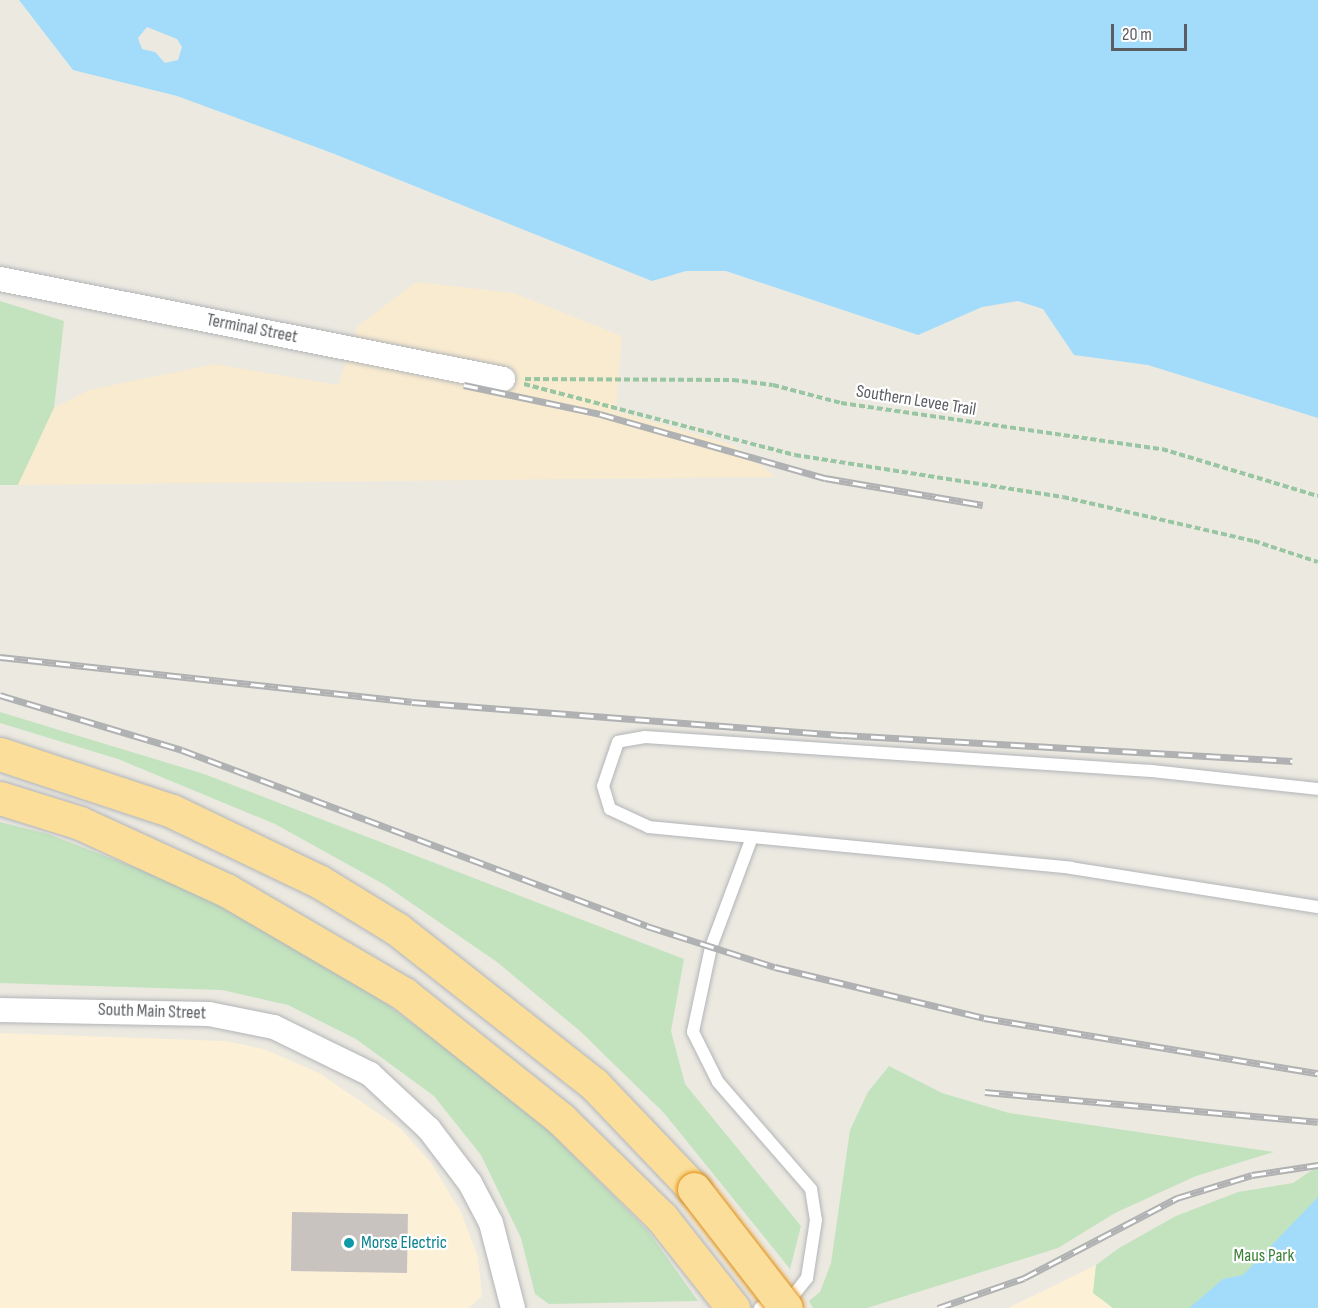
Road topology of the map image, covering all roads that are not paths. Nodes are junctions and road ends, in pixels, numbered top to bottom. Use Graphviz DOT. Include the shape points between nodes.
graph roads {
  1 [pos="0,279"];
  2 [pos="503,379"];
  3 [pos="0,754"];
  4 [pos="1318,789"];
  5 [pos="0,798"];
  6 [pos="751,840"];
  7 [pos="1318,907"];
  8 [pos="0,1010"];
  9 [pos="513,1308"];
  10 [pos="733,1308"];
  11 [pos="760,1308"];
  12 [pos="786,1308"];
  1 -- 2 [label="street, Terminal Street"];
  3 -- 12 [label="highway, bridge" via="172,811 320,882 397,929 464,977 594,1084 694,1189"];
  4 -- 6 [label="lane" via="1151,771 645,737 618,742 603,786 610,809 623,819"];
  5 -- 10 [label="highway" via="80,823 166,862 343,955 510,1074 662,1218"];
  6 -- 7 [label="lane" via="1071,868"];
  6 -- 11 [label="lane" via="711,947 693,1032 718,1082 812,1189 816,1220 807,1278 793,1296"];
  8 -- 9 [label="street, South Main Street" via="209,1014 274,1027 370,1074 429,1129 470,1183 494,1233"];
}
